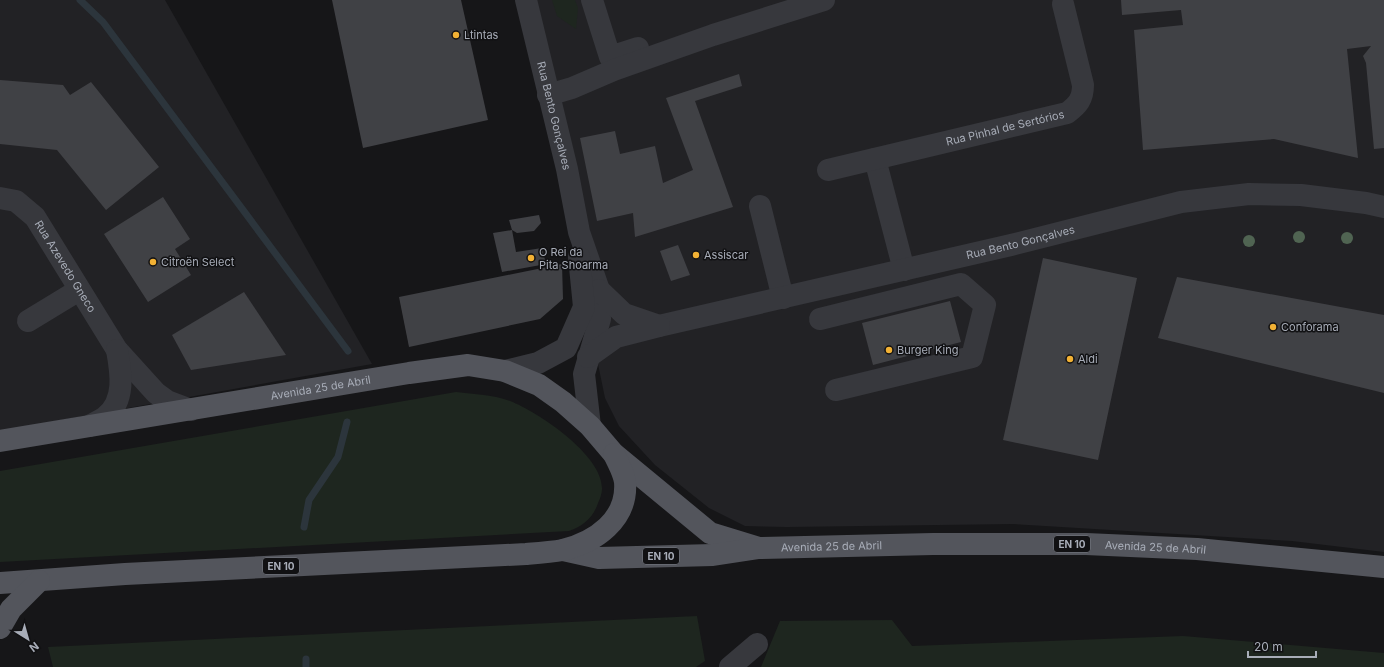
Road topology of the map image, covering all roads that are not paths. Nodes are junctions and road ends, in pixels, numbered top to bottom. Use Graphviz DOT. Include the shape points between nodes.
graph roads {
  1 [pos="526,0"];
  2 [pos="592,0"];
  3 [pos="781,0"];
  4 [pos="824,0"];
  5 [pos="1063,4"];
  6 [pos="548,95"];
  7 [pos="875,159"];
  8 [pos="828,170"];
  9 [pos="1384,189"];
  10 [pos="0,198"];
  11 [pos="1375,205"];
  12 [pos="760,206"];
  13 [pos="579,232"];
  14 [pos="904,270"];
  15 [pos="79,290"];
  16 [pos="599,290"];
  17 [pos="782,298"];
  18 [pos="820,319"];
  19 [pos="28,321"];
  20 [pos="659,326"];
  21 [pos="117,350"];
  22 [pos="588,357"];
  23 [pos="505,371"];
  24 [pos="836,390"];
  25 [pos="191,410"];
  26 [pos="89,426"];
  27 [pos="590,426"];
  28 [pos="0,441"];
  29 [pos="613,453"];
  30 [pos="759,548"];
  31 [pos="563,550"];
  32 [pos="1384,567"];
  33 [pos="39,581"];
  34 [pos="0,583"];
  35 [pos="0,628"];
  36 [pos="757,644"];
  37 [pos="730,667"];
  1 -- 6 [label="street, Rua Bento Gonçalves"];
  2 -- 3 [label="street" via="610,57"];
  4 -- 6 [label="street" via="713,35"];
  5 -- 7 [label="street, Rua Pinhal de Sertórios" via="1084,85 1083,95 1078,104 1067,113 1056,117"];
  6 -- 13 [label="street, Rua Bento Gonçalves"];
  7 -- 8 [label="street, Rua Pinhal de Sertórios"];
  7 -- 14 [label="street"];
  9 -- 11 [label="street"];
  10 -- 15 [label="street, Rua Azevedo Gneco" via="16,201 34,217"];
  11 -- 14 [label="street, Rua Bento Gonçalves" via="1301,195 1249,194 1181,202"];
  12 -- 17 [label="street"];
  13 -- 16 [label="street"];
  13 -- 23 [label="street" via="584,307 566,348 538,363"];
  14 -- 17 [label="street, Rua Bento Gonçalves"];
  15 -- 19 [label="street"];
  15 -- 21 [label="street, Rua Azevedo Gneco"];
  16 -- 20 [label="street" via="624,314"];
  16 -- 22 [label="street" via="600,319"];
  17 -- 20 [label="street, Rua Bento Gonçalves"];
  18 -- 24 [label="street" via="961,284 985,305 972,357"];
  20 -- 22 [label="street, Rua Bento Gonçalves" via="616,337"];
  21 -- 25 [label="street, Rua Azevedo Gneco" via="156,393 167,401"];
  21 -- 26 [label="street, Rua Azevedo Gneco" via="122,374 121,387 113,409 106,417"];
  22 -- 27 [label="street" via="584,374"];
  23 -- 25 [label="main road, Avenida 25 de Abril / EN 10" via="468,365"];
  23 -- 27 [label="main road, Avenida 25 de Abril / EN 10" via="539,386 563,402"];
  25 -- 26 [label="main road, Avenida 25 de Abril / EN 10"];
  26 -- 28 [label="main road, Avenida 25 de Abril / EN 10"];
  27 -- 29 [label="main road, Avenida 25 de Abril / EN 10"];
  29 -- 30 [label="main road, Avenida 25 de Abril / EN 10" via="710,533"];
  29 -- 31 [label="main road, Avenida 25 de Abril / EN 10" via="625,482 623,503 615,520 598,536"];
  30 -- 31 [label="main road, Avenida 25 de Abril / EN 10" via="713,555 599,558"];
  30 -- 32 [label="main road, Avenida 25 de Abril / EN 10" via="1086,544 1197,549"];
  31 -- 33 [label="main road, Avenida 25 de Abril / EN 10"];
  33 -- 34 [label="main road, Avenida 25 de Abril / EN 10"];
  33 -- 35 [label="main road" via="11,609"];
  36 -- 37 [label="street"];
}
